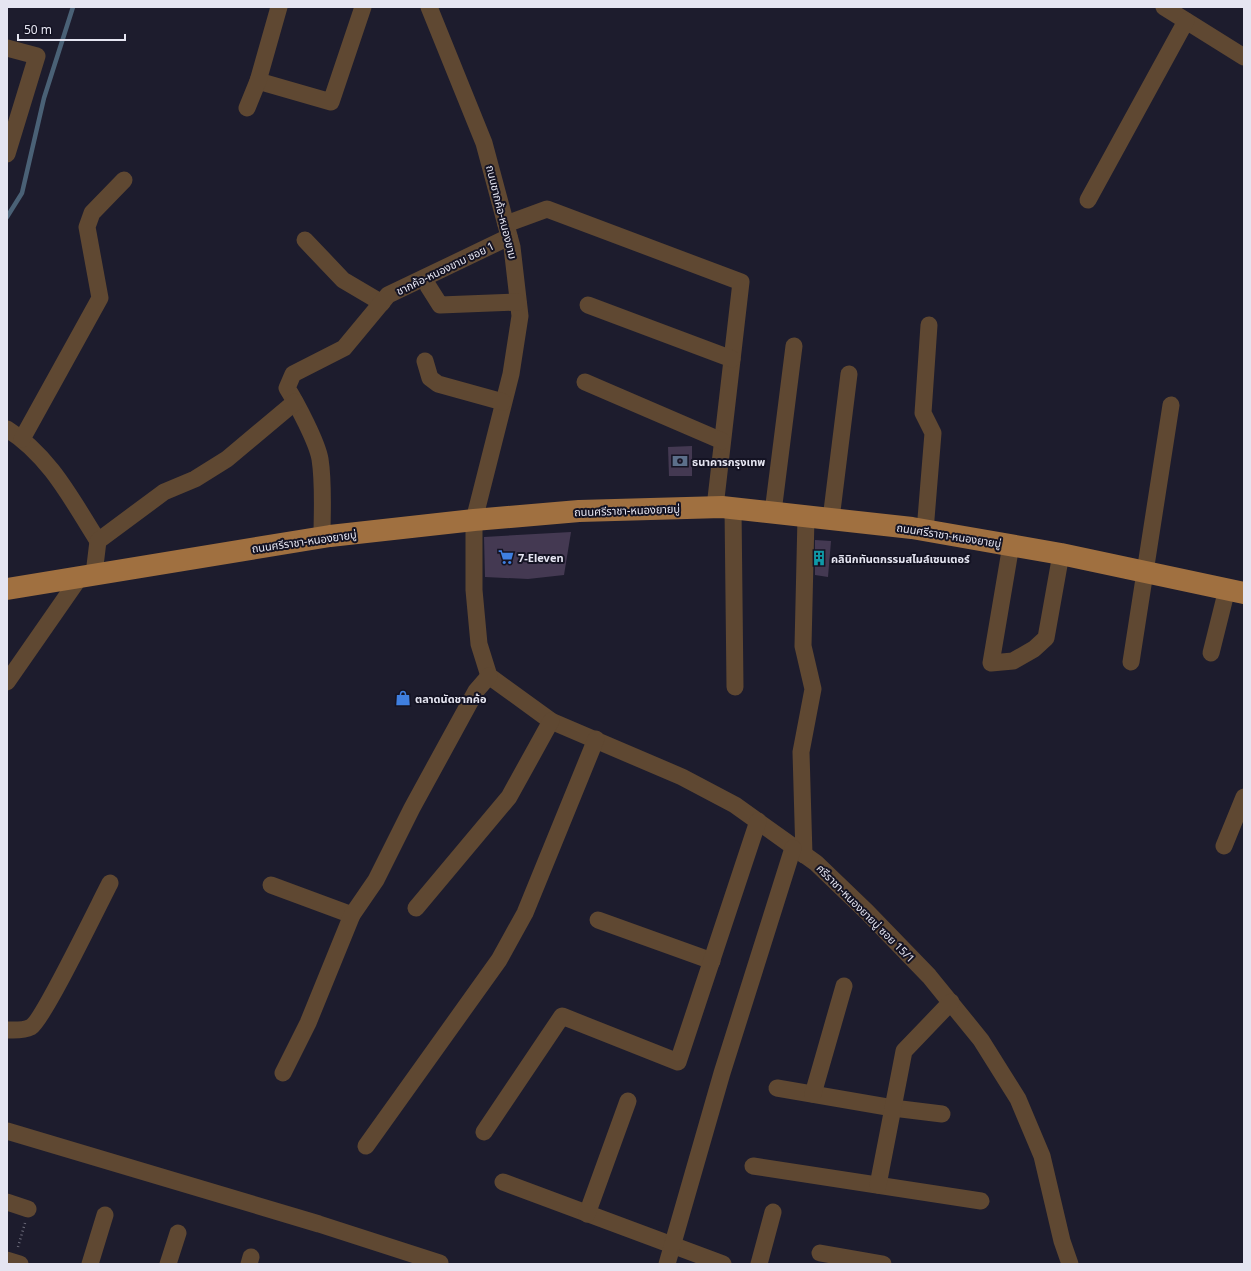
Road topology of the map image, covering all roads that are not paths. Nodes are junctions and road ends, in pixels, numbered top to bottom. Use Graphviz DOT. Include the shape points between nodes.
graph roads {
  1 [pos="279,7"];
  2 [pos="362,7"];
  3 [pos="430,7"];
  4 [pos="1164,7"];
  5 [pos="1186,21"];
  6 [pos="7,48"];
  7 [pos="1243,52"];
  8 [pos="258,81"];
  9 [pos="247,108"];
  10 [pos="7,154"];
  11 [pos="124,180"];
  12 [pos="1088,200"];
  13 [pos="508,230"];
  14 [pos="305,240"];
  15 [pos="428,286"];
  16 [pos="518,302"];
  17 [pos="382,303"];
  18 [pos="588,305"];
  19 [pos="929,325"];
  20 [pos="794,346"];
  21 [pos="732,359"];
  22 [pos="425,360"];
  23 [pos="849,374"];
  24 [pos="585,382"];
  25 [pos="295,402"];
  26 [pos="503,402"];
  27 [pos="1171,405"];
  28 [pos="7,429"];
  29 [pos="22,438"];
  30 [pos="722,441"];
  31 [pos="724,508"];
  32 [pos="773,512"];
  33 [pos="806,516"];
  34 [pos="831,519"];
  35 [pos="474,520"];
  36 [pos="926,531"];
  37 [pos="322,537"];
  38 [pos="98,541"];
  39 [pos="1011,545"];
  40 [pos="1061,554"];
  41 [pos="1144,571"];
  42 [pos="87,576"];
  43 [pos="7,589"];
  44 [pos="1235,591"];
  45 [pos="1211,653"];
  46 [pos="1131,662"];
  47 [pos="489,676"];
  48 [pos="7,682"];
  49 [pos="735,687"];
  50 [pos="551,721"];
  51 [pos="596,739"];
  52 [pos="1244,797"];
  53 [pos="758,821"];
  54 [pos="1224,846"];
  55 [pos="799,852"];
  56 [pos="110,883"];
  57 [pos="271,885"];
  58 [pos="416,908"];
  59 [pos="352,915"];
  60 [pos="598,920"];
  61 [pos="712,961"];
  62 [pos="844,986"];
  63 [pos="950,1002"];
  64 [pos="7,1030"];
  65 [pos="283,1073"];
  66 [pos="777,1088"];
  67 [pos="813,1094"];
  68 [pos="628,1101"];
  69 [pos="893,1108"];
  70 [pos="942,1114"];
  71 [pos="7,1131"];
  72 [pos="484,1132"];
  73 [pos="366,1146"];
  74 [pos="753,1166"];
  75 [pos="503,1182"];
  76 [pos="878,1185"];
  77 [pos="981,1201"];
  78 [pos="7,1202"];
  79 [pos="28,1209"];
  80 [pos="773,1212"];
  81 [pos="587,1214"];
  82 [pos="105,1215"];
  83 [pos="178,1234"];
  84 [pos="672,1246"];
  85 [pos="820,1253"];
  86 [pos="440,1263"];
  87 [pos="90,1264"];
  88 [pos="168,1264"];
  89 [pos="667,1264"];
  90 [pos="723,1264"];
  91 [pos="759,1264"];
  92 [pos="883,1264"];
  93 [pos="1070,1264"];
  1 -- 8 [label="street"];
  2 -- 8 [label="street" via="331,102"];
  3 -- 13 [label="street, ถนนชากค้อ-หนองขาม" via="484,144"];
  4 -- 5 [label="street"];
  5 -- 7 [label="street"];
  5 -- 12 [label="street"];
  6 -- 10 [label="street" via="37,56"];
  8 -- 9 [label="street"];
  11 -- 29 [label="street" via="92,213 87,227 100,298"];
  13 -- 16 [label="street, ถนนชากค้อ-หนองขาม"];
  13 -- 17 [label="street, ชากค้อ-หนองขาม ซอย 1" via="388,295"];
  13 -- 21 [label="street, ชากค้อ-หนองขาม ซอย 1" via="546,209 741,282"];
  14 -- 17 [label="street" via="343,280"];
  15 -- 16 [label="street" via="440,305"];
  16 -- 26 [label="street, ถนนชากค้อ-หนองขาม" via="520,316 511,374"];
  17 -- 25 [label="street, ชากค้อ-หนองขาม ซอย 1" via="344,348 294,374 288,388"];
  18 -- 21 [label="street"];
  19 -- 36 [label="street" via="923,413 933,433"];
  20 -- 32 [label="street"];
  21 -- 30 [label="street"];
  22 -- 26 [label="street" via="430,378 438,384"];
  23 -- 34 [label="street"];
  24 -- 30 [label="street"];
  25 -- 37 [label="street, ชากค้อ-หนองขาม ซอย 1" via="319,457 322,476"];
  25 -- 38 [label="street" via="227,459 195,479 164,492"];
  26 -- 35 [label="street, ถนนชากค้อ-หนองขาม"];
  27 -- 41 [label="street"];
  28 -- 29 [label="street"];
  29 -- 38 [label="street" via="43,458"];
  30 -- 31 [label="street"];
  31 -- 32 [label="main road, ถนนศรีราชา-หนองยายบู่"];
  31 -- 35 [label="main road, ถนนศรีราชา-หนองยายบู่" via="599,510"];
  31 -- 49 [label="street"];
  32 -- 33 [label="main road, ถนนศรีราชา-หนองยายบู่"];
  33 -- 34 [label="main road, ถนนศรีราชา-หนองยายบู่"];
  33 -- 55 [label="street" via="802,646 813,689 801,752"];
  34 -- 36 [label="main road, ถนนศรีราชา-หนองยายบู่"];
  35 -- 37 [label="main road, ถนนศรีราชา-หนองยายบู่"];
  35 -- 47 [label="street" via="474,590 478,644"];
  36 -- 39 [label="main road, ถนนศรีราชา-หนองยายบู่"];
  37 -- 42 [label="main road, ถนนศรีราชา-หนองยายบู่"];
  38 -- 42 [label="street"];
  39 -- 40 [label="main road, ถนนศรีราชา-หนองยายบู่"];
  39 -- 40 [label="street" via="991,663 1013,661 1034,649 1046,638"];
  40 -- 41 [label="main road, ถนนศรีราชา-หนองยายบู่"];
  41 -- 44 [label="main road, ถนนศรีราชา-หนองยายบู่"];
  41 -- 46 [label="street"];
  42 -- 43 [label="main road, ถนนศรีราชา-หนองยายบู่"];
  42 -- 48 [label="street"];
  44 -- 45 [label="street"];
  47 -- 50 [label="street, ศรีราชา-หนองยายบู่ ซอย 15/1"];
  47 -- 59 [label="street" via="476,691 376,880"];
  50 -- 51 [label="street, ศรีราชา-หนองยายบู่ ซอย 15/1"];
  50 -- 58 [label="street" via="509,797"];
  51 -- 53 [label="street, ศรีราชา-หนองยายบู่ ซอย 15/1" via="682,777 735,805"];
  51 -- 73 [label="street" via="525,913 499,960"];
  52 -- 54 [label="street"];
  53 -- 55 [label="street, ศรีราชา-หนองยายบู่ ซอย 15/1"];
  53 -- 61 [label="street"];
  55 -- 63 [label="street, ศรีราชา-หนองยายบู่ ซอย 15/1" via="816,863 867,912 929,976"];
  55 -- 84 [label="street" via="722,1073"];
  56 -- 64 [label="street" via="32,1027 21,1031"];
  57 -- 59 [label="street"];
  59 -- 65 [label="street" via="308,1022"];
  60 -- 61 [label="street"];
  61 -- 72 [label="street" via="678,1062 562,1016"];
  62 -- 67 [label="street"];
  63 -- 69 [label="street" via="904,1051"];
  63 -- 93 [label="street, ศรีราชา-หนองยายบู่ ซอย 15/1" via="981,1040 1018,1099 1042,1156"];
  66 -- 67 [label="street"];
  67 -- 69 [label="street"];
  68 -- 81 [label="street"];
  69 -- 70 [label="street"];
  69 -- 76 [label="street"];
  71 -- 86 [label="street"];
  74 -- 76 [label="street"];
  75 -- 81 [label="street"];
  76 -- 77 [label="street"];
  78 -- 79 [label="street"];
  80 -- 91 [label="street"];
  81 -- 84 [label="street"];
  82 -- 87 [label="street"];
  83 -- 88 [label="street"];
  84 -- 89 [label="street"];
  84 -- 90 [label="street"];
  85 -- 92 [label="street"];
}
